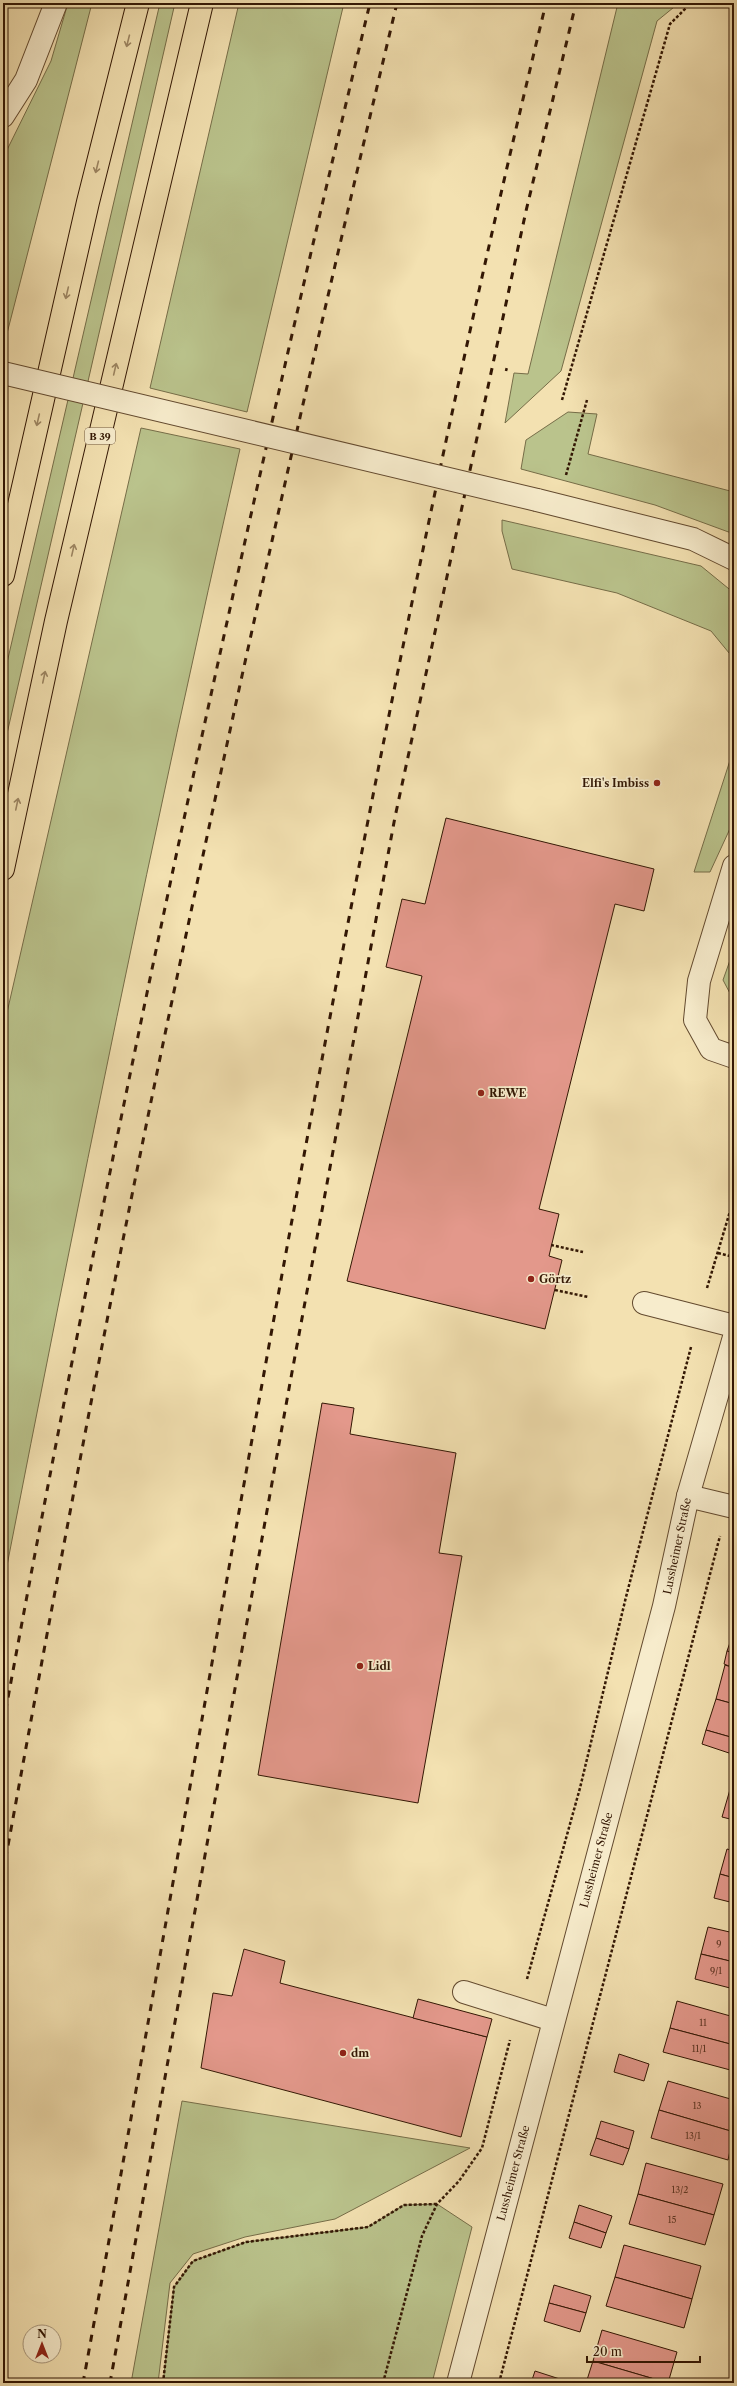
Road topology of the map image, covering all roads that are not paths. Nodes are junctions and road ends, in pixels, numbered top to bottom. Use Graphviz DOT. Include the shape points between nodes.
graph roads {
  1 [pos="56,3"];
  2 [pos="138,3"];
  3 [pos="202,3"];
  4 [pos="3,116"];
  5 [pos="3,373"];
  6 [pos="734,559"];
  7 [pos="3,575"];
  8 [pos="734,866"];
  9 [pos="3,869"];
  10 [pos="734,1057"];
  11 [pos="644,1304"];
  12 [pos="734,1326"];
  13 [pos="734,1337"];
  14 [pos="688,1496"];
  15 [pos="731,1506"];
  16 [pos="464,1992"];
  17 [pos="554,2020"];
  18 [pos="458,2383"];
  1 -- 4 [label="street" via="26,80"];
  2 -- 7 [label="highway, one-way" via="88,202"];
  9 -- 3 [label="highway, B 39, one-way" via="56,620"];
  5 -- 6 [label="street, bridge" via="693,539"];
  8 -- 10 [label="street" via="699,982 695,1020 711,1049"];
  11 -- 12 [label="street"];
  13 -- 14 [label="street, Lussheimer Straße"];
  14 -- 15 [label="street"];
  14 -- 17 [label="street, Lussheimer Straße" via="664,1606"];
  16 -- 17 [label="street"];
  17 -- 18 [label="street, Lussheimer Straße"];
}
